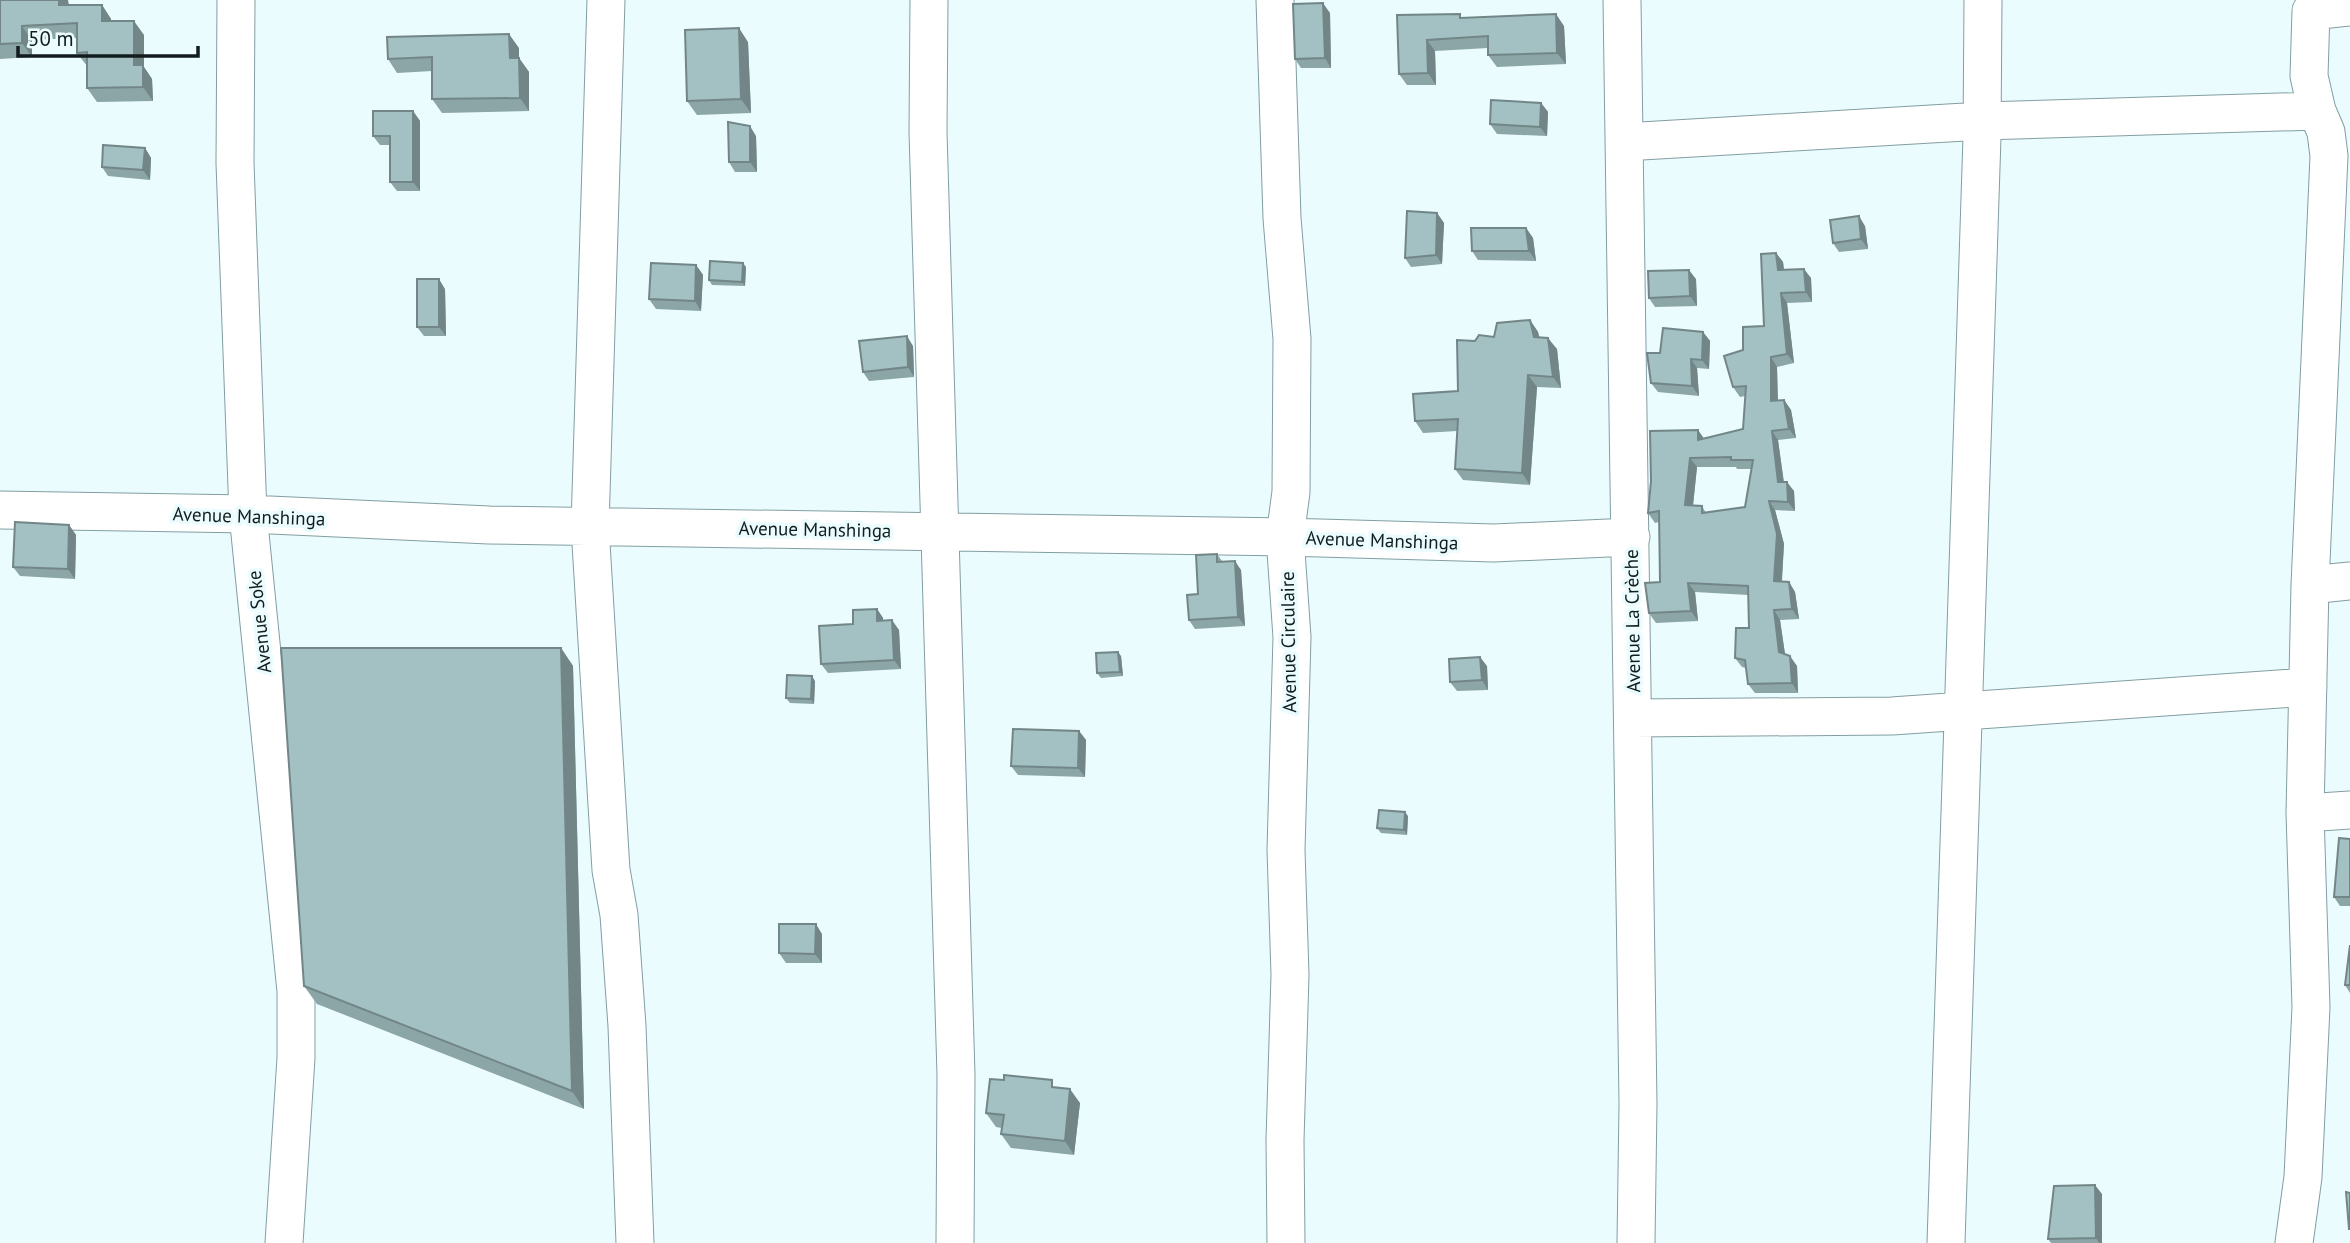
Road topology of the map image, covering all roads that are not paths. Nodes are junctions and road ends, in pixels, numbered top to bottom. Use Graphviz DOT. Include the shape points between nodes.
graph roads {
  1 [pos="236,0"];
  2 [pos="606,0"];
  3 [pos="929,0"];
  4 [pos="1275,0"];
  5 [pos="1622,0"];
  6 [pos="1983,0"];
  7 [pos="2309,6"];
  8 [pos="2350,7"];
  9 [pos="2317,111"];
  10 [pos="1982,121"];
  11 [pos="1624,142"];
  12 [pos="2337,300"];
  13 [pos="0,510"];
  14 [pos="248,514"];
  15 [pos="590,527"];
  16 [pos="938,532"];
  17 [pos="1285,537"];
  18 [pos="1631,537"];
  19 [pos="2350,581"];
  20 [pos="2310,584"];
  21 [pos="2308,687"];
  22 [pos="1962,711"];
  23 [pos="1633,718"];
  24 [pos="2350,810"];
  25 [pos="2305,813"];
  26 [pos="284,1243"];
  27 [pos="635,1243"];
  28 [pos="955,1243"];
  29 [pos="1286,1243"];
  30 [pos="1636,1243"];
  31 [pos="1946,1243"];
  32 [pos="2294,1243"];
  1 -- 14 [label="street, Avenue Soke" via="236,163"];
  2 -- 15 [label="street"];
  3 -- 16 [label="street"];
  4 -- 17 [label="street, Avenue Circulaire" via="1282,218 1292,339 1291,492"];
  5 -- 11 [label="street, Avenue La Crèche"];
  6 -- 10 [label="street"];
  7 -- 8 [label="street"];
  7 -- 9 [label="street" via="2309,76"];
  9 -- 10 [label="street"];
  9 -- 12 [label="street" via="2329,156"];
  10 -- 11 [label="street"];
  10 -- 22 [label="street"];
  11 -- 18 [label="street, Avenue La Crèche"];
  12 -- 20 [label="street"];
  13 -- 14 [label="street, Avenue Manshinga"];
  14 -- 15 [label="street, Avenue Manshinga"];
  14 -- 26 [label="street, Avenue Soke" via="296,991"];
  15 -- 16 [label="street, Avenue Manshinga"];
  15 -- 27 [label="street" via="611,870 627,1027"];
  16 -- 17 [label="street, Avenue Manshinga"];
  16 -- 28 [label="street" via="956,1075"];
  17 -- 18 [label="street, Avenue Manshinga" via="1494,543"];
  17 -- 29 [label="street, Avenue Circulaire" via="1292,637 1286,850 1290,975"];
  18 -- 23 [label="street, Avenue La Crèche"];
  19 -- 20 [label="street"];
  20 -- 21 [label="street"];
  21 -- 22 [label="street"];
  21 -- 25 [label="street"];
  22 -- 23 [label="street" via="1892,716"];
  22 -- 31 [label="street"];
  23 -- 30 [label="street, Avenue La Crèche"];
  24 -- 25 [label="street"];
  25 -- 32 [label="street" via="2311,1007 2303,1177"];
}
